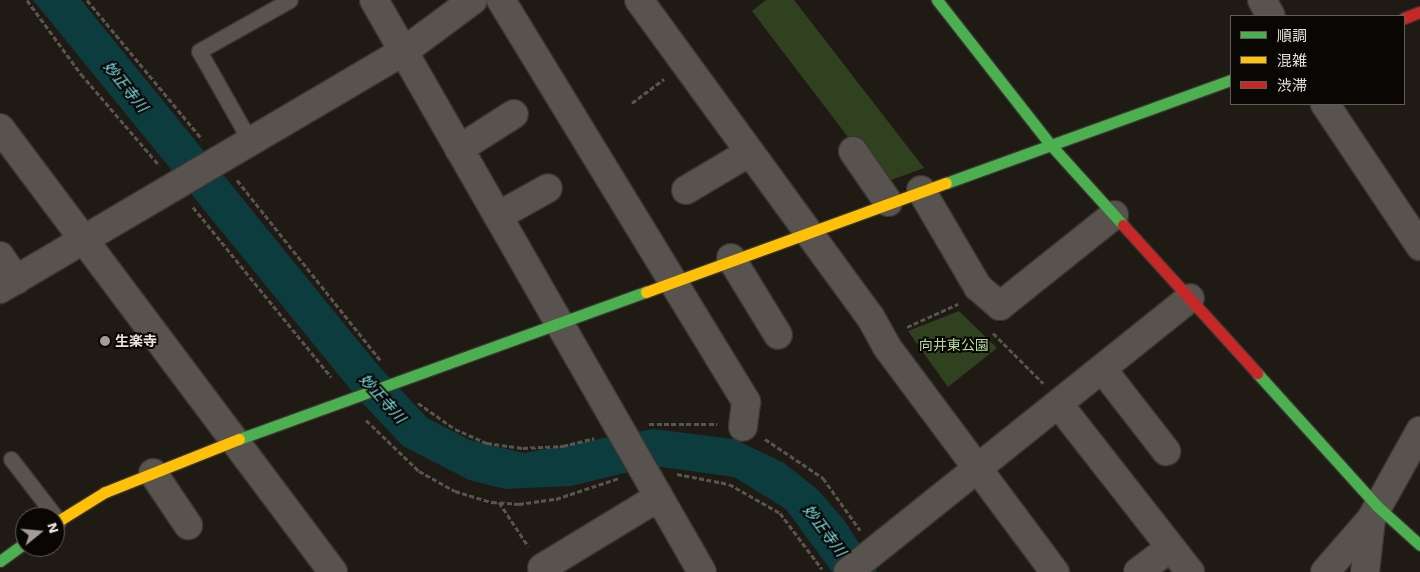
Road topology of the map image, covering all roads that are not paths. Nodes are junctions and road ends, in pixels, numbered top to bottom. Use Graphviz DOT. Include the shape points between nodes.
graph roads {
  1 [pos="290,0"];
  2 [pos="374,0"];
  3 [pos="473,0"];
  4 [pos="501,0"];
  5 [pos="639,0"];
  6 [pos="937,0"];
  7 [pos="1262,0"];
  8 [pos="1420,12"];
  9 [pos="1270,15"];
  10 [pos="1405,18"];
  11 [pos="403,52"];
  12 [pos="1230,80"];
  13 [pos="1325,105"];
  14 [pos="514,114"];
  15 [pos="0,128"];
  16 [pos="250,141"];
  17 [pos="1049,143"];
  18 [pos="459,149"];
  19 [pos="852,151"];
  20 [pos="750,152"];
  21 [pos="548,188"];
  22 [pos="686,190"];
  23 [pos="921,190"];
  24 [pos="888,202"];
  25 [pos="1114,215"];
  26 [pos="498,216"];
  27 [pos="808,230"];
  28 [pos="83,242"];
  29 [pos="1420,246"];
  30 [pos="0,256"];
  31 [pos="731,258"];
  32 [pos="672,279"];
  33 [pos="8,284"];
  34 [pos="1190,298"];
  35 [pos="560,322"];
  36 [pos="778,336"];
  37 [pos="1103,370"];
  38 [pos="1060,406"];
  39 [pos="743,427"];
  40 [pos="1420,431"];
  41 [pos="234,441"];
  42 [pos="1166,451"];
  43 [pos="11,459"];
  44 [pos="978,467"];
  45 [pos="153,473"];
  46 [pos="649,480"];
  47 [pos="46,507"];
  48 [pos="1374,512"];
  49 [pos="65,517"];
  50 [pos="188,525"];
  51 [pos="1420,545"];
  52 [pos="15,550"];
  53 [pos="0,560"];
  54 [pos="858,564"];
  55 [pos="542,568"];
  56 [pos="333,572"];
  57 [pos="702,572"];
  58 [pos="1056,572"];
  59 [pos="1190,572"];
  60 [pos="1325,572"];
  61 [pos="1365,572"];
  1 -- 16 [label="lane" via="198,51"];
  2 -- 11 [label="street"];
  3 -- 11 [label="street"];
  4 -- 32 [label="street"];
  5 -- 20 [label="street"];
  6 -- 17 [label="street"];
  7 -- 9 [label="street"];
  8 -- 10 [label="street"];
  11 -- 16 [label="street"];
  11 -- 18 [label="street"];
  12 -- 17 [label="street"];
  13 -- 29 [label="street"];
  14 -- 18 [label="street"];
  15 -- 28 [label="street"];
  16 -- 28 [label="street" via="177,182"];
  17 -- 23 [label="street"];
  17 -- 25 [label="street"];
  18 -- 26 [label="street"];
  19 -- 24 [label="street"];
  20 -- 22 [label="street"];
  20 -- 27 [label="street"];
  21 -- 26 [label="street"];
  23 -- 24 [label="street"];
  23 -- 25 [label="street" via="978,287 1000,306"];
  24 -- 27 [label="street"];
  25 -- 34 [label="street"];
  26 -- 35 [label="street"];
  27 -- 31 [label="street"];
  27 -- 44 [label="street" via="882,339"];
  28 -- 33 [label="street"];
  28 -- 41 [label="street"];
  30 -- 33 [label="street"];
  31 -- 32 [label="street"];
  31 -- 36 [label="street"];
  32 -- 35 [label="street"];
  32 -- 39 [label="street" via="746,402"];
  34 -- 37 [label="street"];
  34 -- 48 [label="street"];
  35 -- 41 [label="street"];
  35 -- 46 [label="street"];
  37 -- 38 [label="street"];
  37 -- 42 [label="street"];
  38 -- 44 [label="street"];
  38 -- 59 [label="street"];
  40 -- 48 [label="street"];
  41 -- 45 [label="street"];
  41 -- 56 [label="street"];
  43 -- 47 [label="lane"];
  44 -- 54 [label="street"];
  44 -- 58 [label="street"];
  45 -- 49 [label="street" via="105,492"];
  45 -- 50 [label="street"];
  46 -- 55 [label="street"];
  46 -- 57 [label="street"];
  48 -- 51 [label="street"];
  48 -- 60 [label="street"];
  48 -- 61 [label="street"];
  52 -- 53 [label="street"];
}
